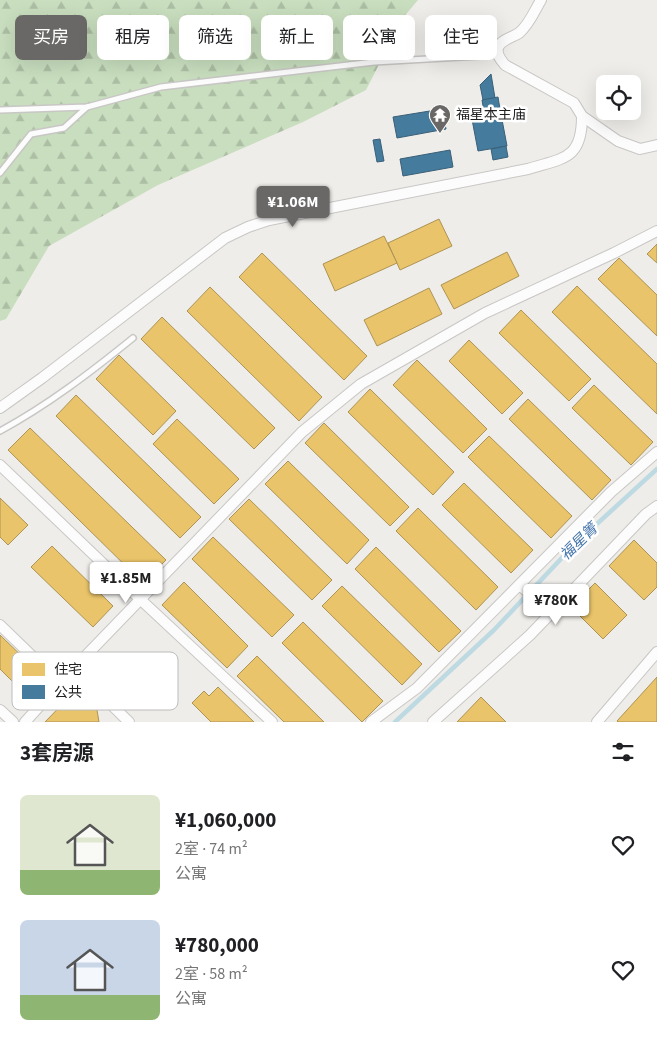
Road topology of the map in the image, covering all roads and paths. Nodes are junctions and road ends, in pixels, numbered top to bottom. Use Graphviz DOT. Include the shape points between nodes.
graph roads {
  1 [pos="541,0"];
  2 [pos="498,55"];
  3 [pos="88,106"];
  4 [pos="0,110"];
  5 [pos="582,116"];
  6 [pos="657,145"];
  7 [pos="0,172"];
  8 [pos="657,231"];
  9 [pos="134,338"];
  10 [pos="0,408"];
  11 [pos="0,430"];
  12 [pos="657,452"];
  13 [pos="0,465"];
  14 [pos="657,506"];
  15 [pos="520,587"];
  16 [pos="141,600"];
  17 [pos="551,613"];
  18 [pos="0,625"];
  19 [pos="28,652"];
  20 [pos="90,652"];
  21 [pos="657,652"];
  22 [pos="0,710"];
  23 [pos="36,710"];
  24 [pos="117,710"];
  25 [pos="13,722"];
  26 [pos="25,722"];
  27 [pos="129,722"];
  28 [pos="272,722"];
  29 [pos="371,722"];
  30 [pos="433,722"];
  31 [pos="597,722"];
  1 -- 2 [label="street" via="522,31 498,47"];
  2 -- 3 [label="lane" via="374,62 161,86"];
  2 -- 5 [label="street" via="505,65 574,103"];
  3 -- 4 [label="lane"];
  3 -- 7 [label="lane" via="64,128 31,134"];
  5 -- 6 [label="street" via="618,141 640,149"];
  5 -- 10 [label="street" via="582,134 577,148 566,158 270,220 225,238"];
  8 -- 16 [label="street" via="485,313 361,384 302,432"];
  9 -- 11 [label="lane" via="30,414"];
  12 -- 15 [label="street" via="611,492"];
  13 -- 16 [label="street"];
  14 -- 17 [label="street"];
  15 -- 17 [label="street"];
  15 -- 29 [label="street" via="417,688"];
  16 -- 20 [label="street"];
  16 -- 28 [label="street"];
  17 -- 30 [label="street"];
  18 -- 19 [label="street"];
  21 -- 31 [label="street"];
  22 -- 25 [label="street"];
  23 -- 26 [label="street"];
  24 -- 27 [label="street"];
}
